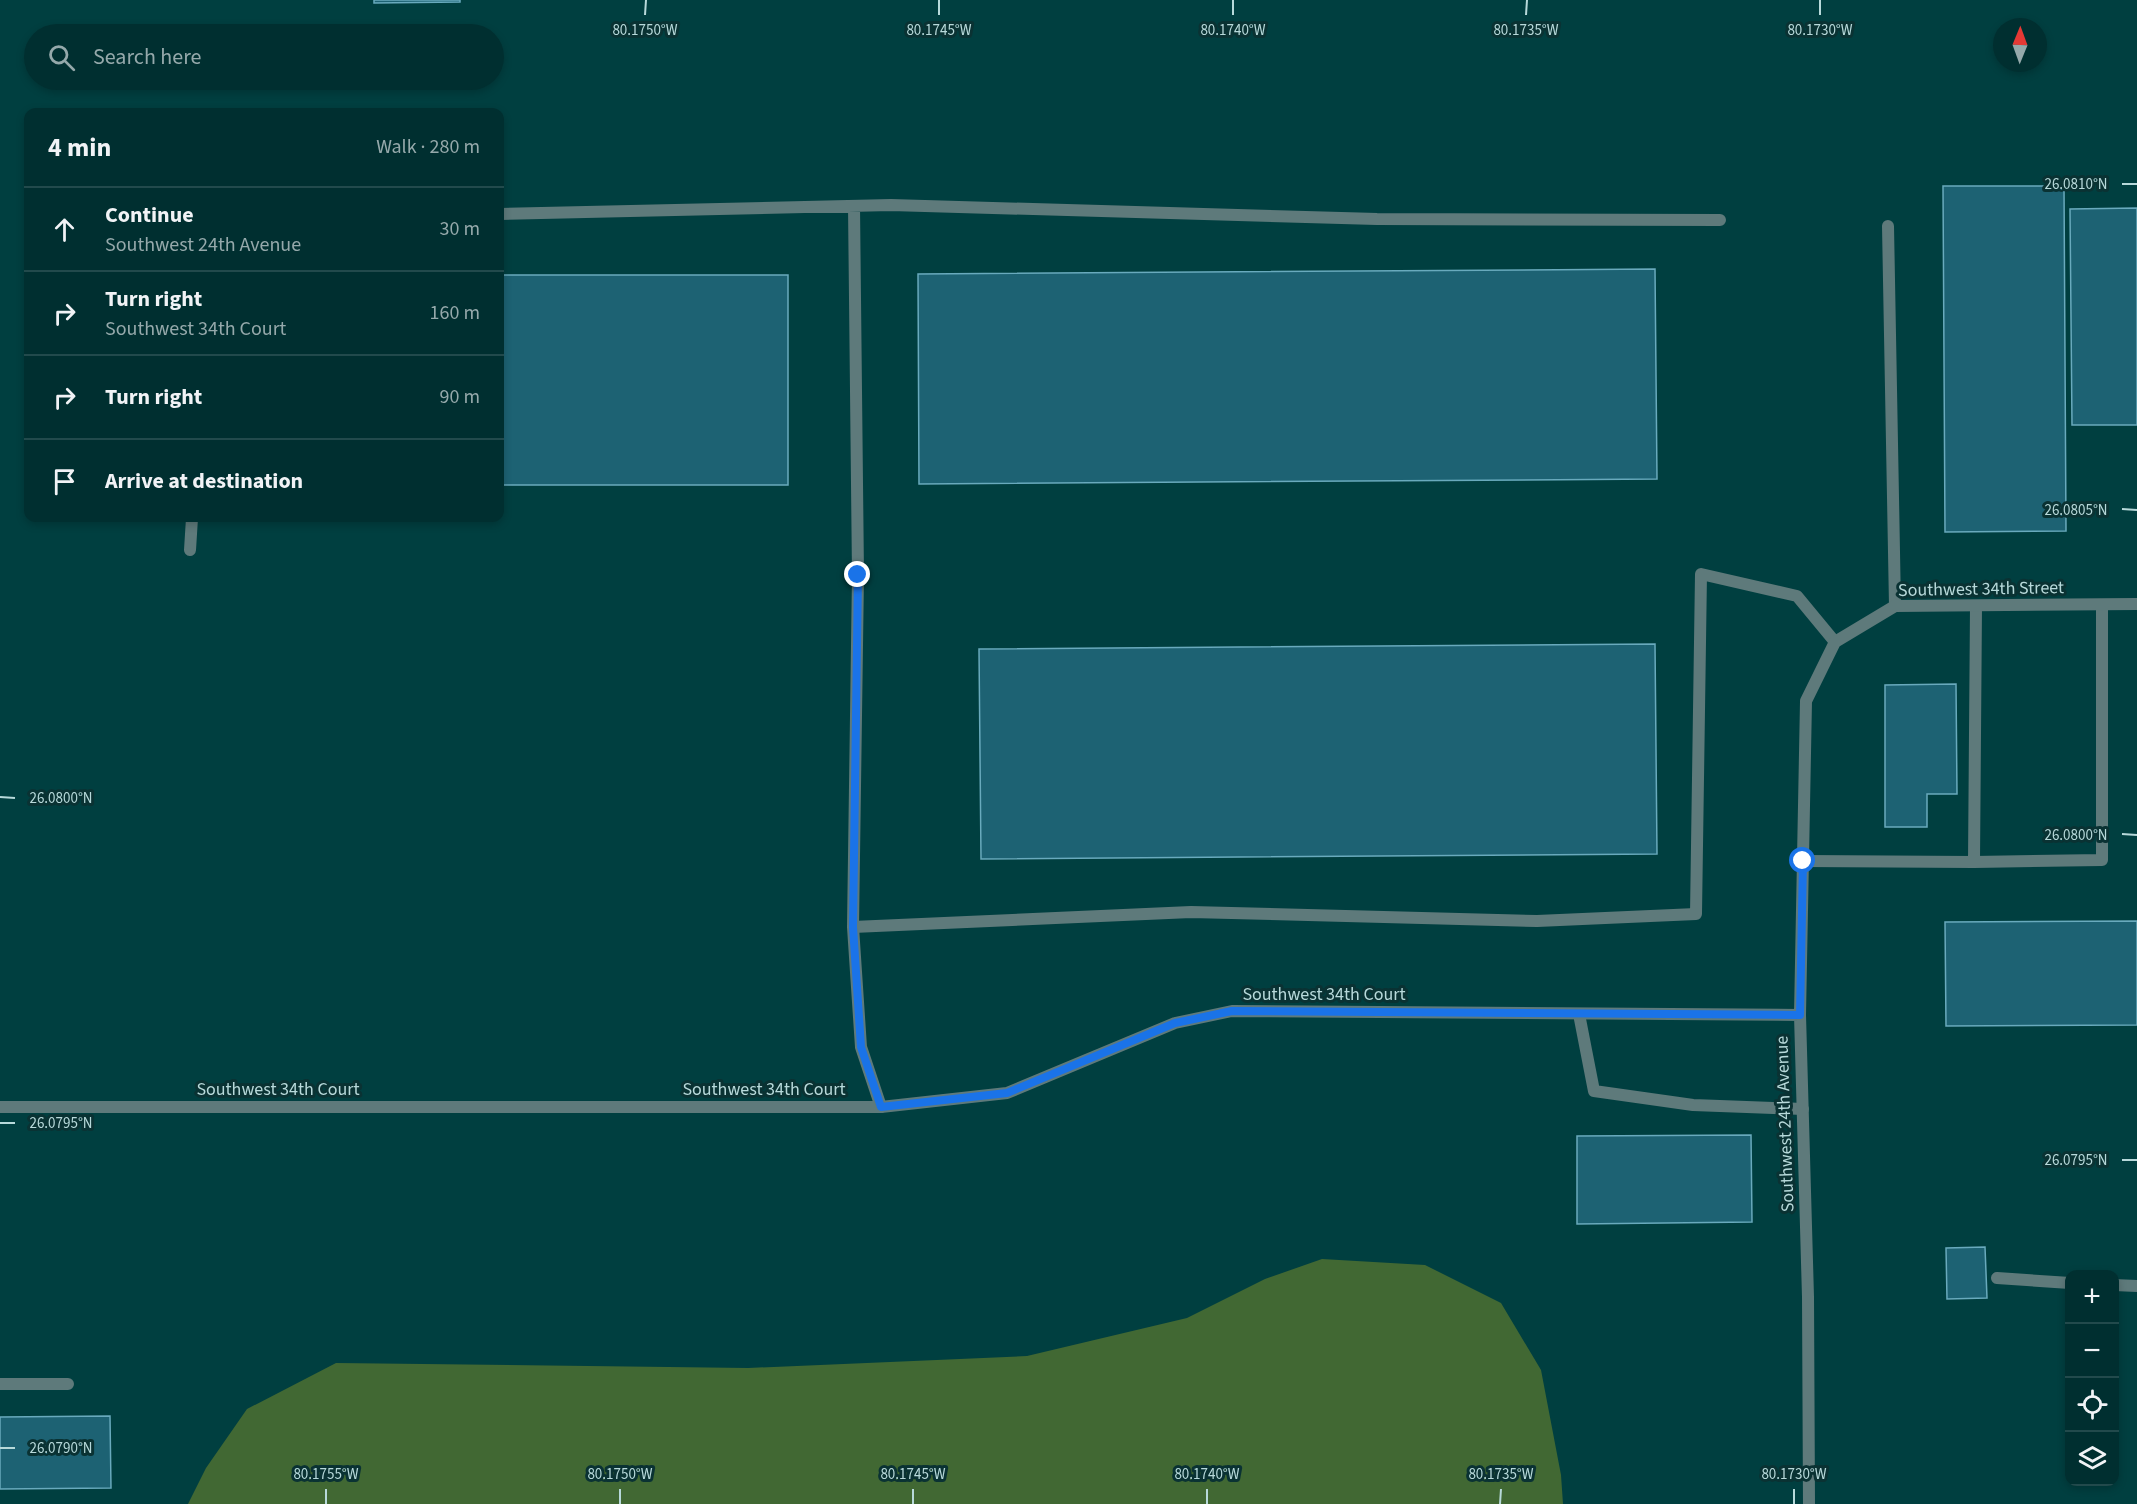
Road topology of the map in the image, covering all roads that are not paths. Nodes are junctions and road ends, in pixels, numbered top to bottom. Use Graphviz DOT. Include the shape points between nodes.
graph roads {
  1 [pos="854,206"];
  2 [pos="504,214"];
  3 [pos="1720,220"];
  4 [pos="1888,226"];
  5 [pos="192,522"];
  6 [pos="190,550"];
  7 [pos="2137,604"];
  8 [pos="2102,605"];
  9 [pos="1895,606"];
  10 [pos="1976,606"];
  11 [pos="1835,642"];
  12 [pos="1803,861"];
  13 [pos="1974,862"];
  14 [pos="853,927"];
  15 [pos="1579,1014"];
  16 [pos="1800,1015"];
  17 [pos="0,1107"];
  18 [pos="881,1107"];
  19 [pos="1803,1109"];
  20 [pos="1997,1278"];
  21 [pos="2065,1282"];
  22 [pos="2119,1285"];
  23 [pos="2137,1286"];
  24 [pos="0,1384"];
  25 [pos="68,1384"];
  26 [pos="1809,1504"];
  1 -- 2 [label="street"];
  1 -- 3 [label="street" via="1377,219"];
  1 -- 14 [label="street" via="858,575"];
  4 -- 9 [label="street"];
  5 -- 6 [label="street"];
  7 -- 8 [label="street, Southwest 34th Street"];
  8 -- 10 [label="street, Southwest 34th Street"];
  8 -- 13 [label="street" via="2102,860"];
  9 -- 10 [label="street, Southwest 34th Street"];
  9 -- 11 [label="street, Southwest 34th Street"];
  10 -- 13 [label="street"];
  11 -- 12 [label="street, Southwest 24th Avenue" via="1806,701"];
  11 -- 14 [label="street" via="1797,596 1701,574 1696,914 1537,921 1191,912"];
  12 -- 13 [label="street"];
  12 -- 16 [label="street, Southwest 24th Avenue"];
  14 -- 18 [label="street" via="861,1047"];
  15 -- 16 [label="street, Southwest 34th Court"];
  15 -- 18 [label="street, Southwest 34th Court" via="1232,1011 1175,1023 1007,1093"];
  15 -- 19 [label="street" via="1594,1091 1693,1105"];
  16 -- 19 [label="street, Southwest 24th Avenue"];
  17 -- 18 [label="street, Southwest 34th Court"];
  19 -- 26 [label="street, Southwest 24th Avenue"];
  20 -- 21 [label="street"];
  22 -- 23 [label="street"];
  24 -- 25 [label="street"];
}
